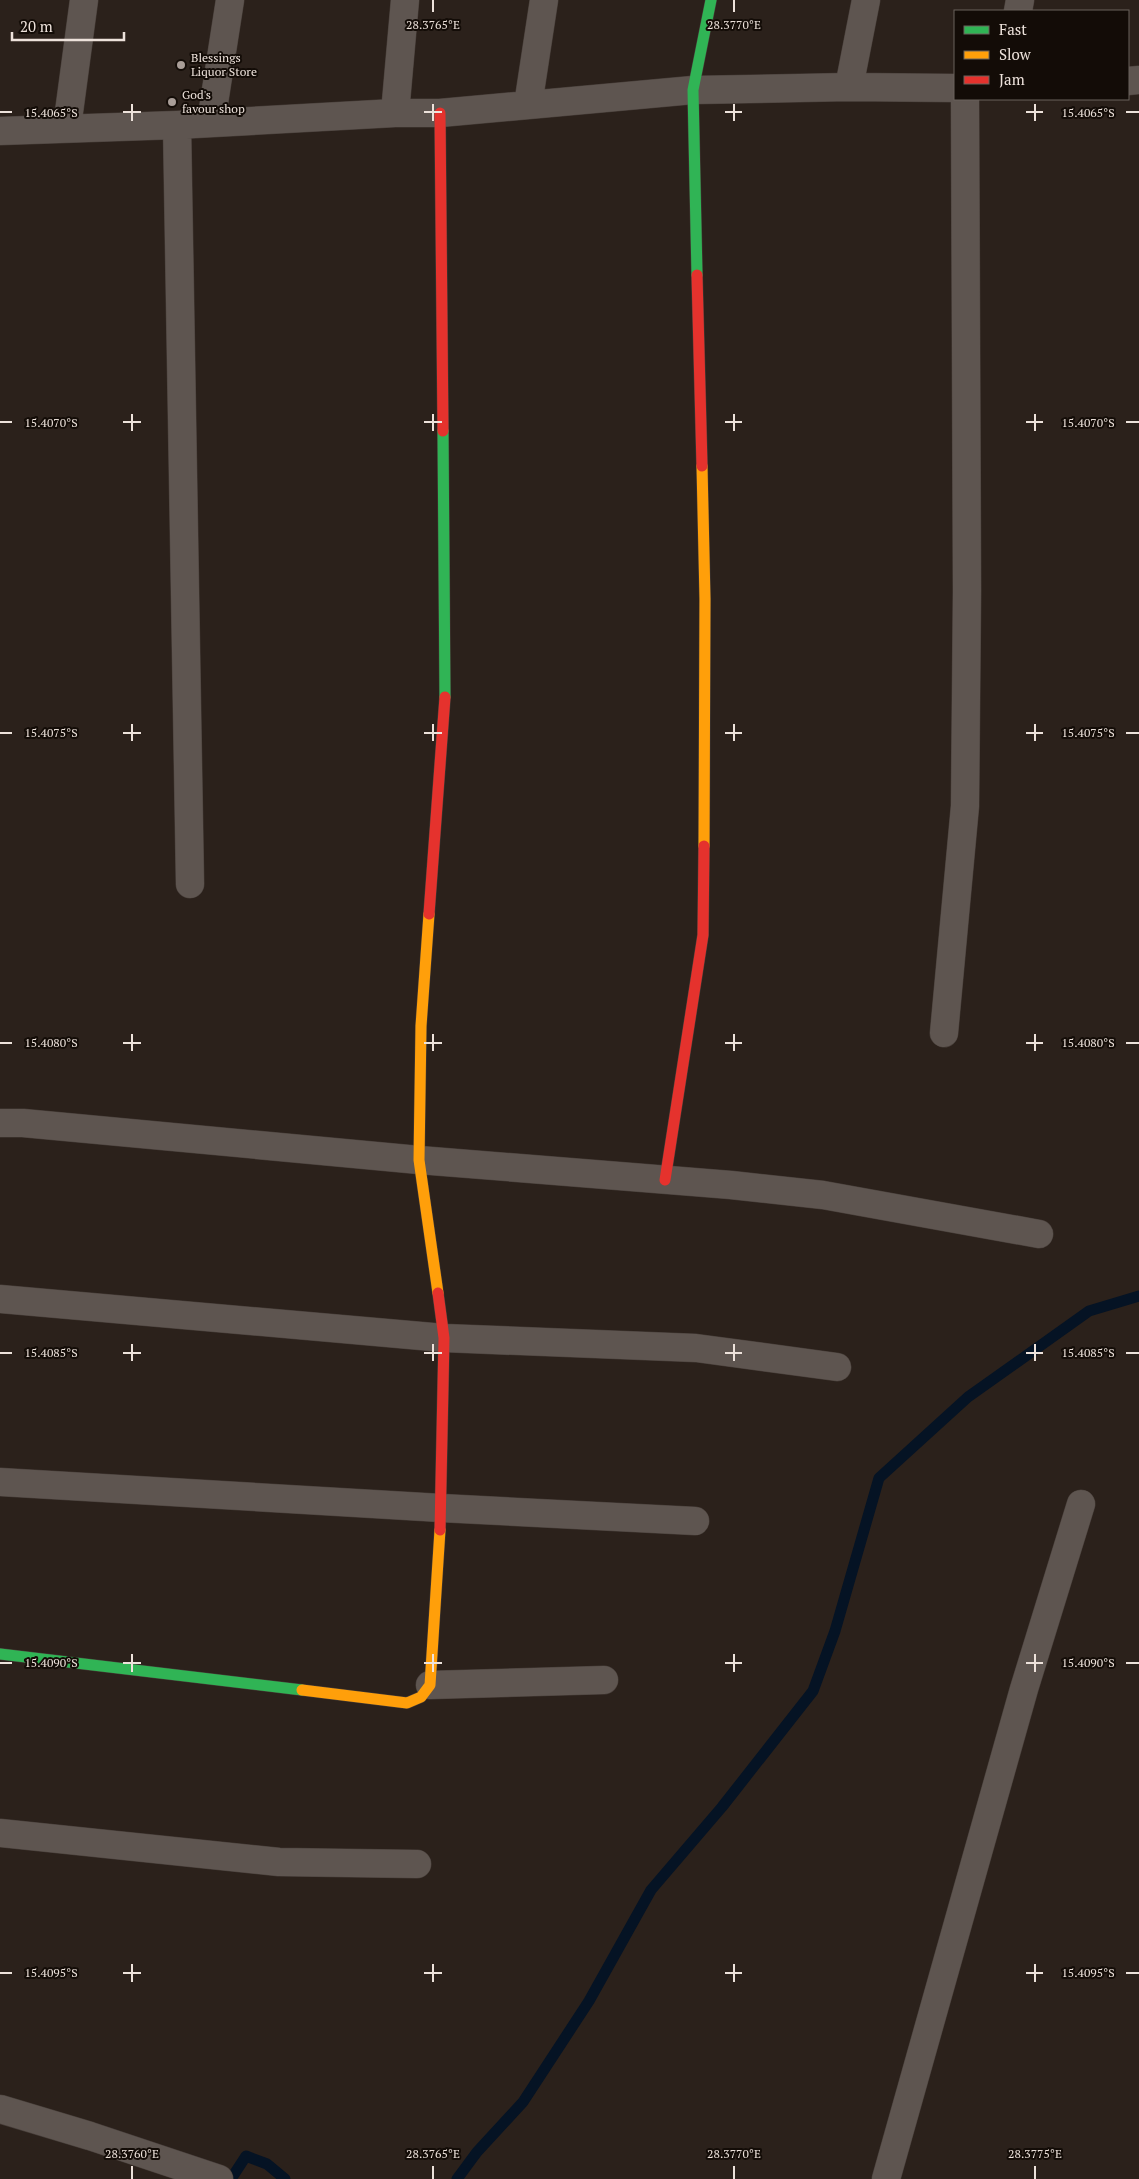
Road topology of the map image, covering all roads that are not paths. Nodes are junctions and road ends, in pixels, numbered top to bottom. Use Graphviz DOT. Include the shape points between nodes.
graph roads {
  1 [pos="84,0"];
  2 [pos="230,0"];
  3 [pos="404,0"];
  4 [pos="544,0"];
  5 [pos="710,0"];
  6 [pos="866,0"];
  7 [pos="849,87"];
  8 [pos="954,88"];
  9 [pos="693,90"];
  10 [pos="965,100"];
  11 [pos="528,105"];
  12 [pos="395,113"];
  13 [pos="440,113"];
  14 [pos="211,122"];
  15 [pos="177,125"];
  16 [pos="66,127"];
  17 [pos="0,131"];
  18 [pos="190,884"];
  19 [pos="944,1033"];
  20 [pos="0,1123"];
  21 [pos="419,1160"];
  22 [pos="665,1180"];
  23 [pos="1039,1234"];
  24 [pos="0,1299"];
  25 [pos="444,1338"];
  26 [pos="837,1367"];
  27 [pos="0,1482"];
  28 [pos="1081,1504"];
  29 [pos="441,1508"];
  30 [pos="695,1521"];
  31 [pos="0,1654"];
  32 [pos="604,1680"];
  33 [pos="430,1685"];
  34 [pos="0,1833"];
  35 [pos="417,1864"];
  36 [pos="0,2109"];
  37 [pos="219,2179"];
  38 [pos="886,2179"];
  1 -- 16 [label="street"];
  2 -- 14 [label="street"];
  3 -- 12 [label="street"];
  4 -- 11 [label="street"];
  5 -- 9 [label="street"];
  6 -- 7 [label="street"];
  7 -- 8 [label="street"];
  7 -- 9 [label="street"];
  9 -- 11 [label="street"];
  9 -- 22 [label="street" via="705,599 703,935"];
  10 -- 19 [label="street" via="965,806"];
  11 -- 13 [label="street"];
  12 -- 13 [label="street"];
  12 -- 14 [label="street"];
  13 -- 21 [label="street" via="445,708 421,1026"];
  14 -- 15 [label="street"];
  15 -- 16 [label="street"];
  15 -- 18 [label="street"];
  16 -- 17 [label="street"];
  20 -- 21 [label="street"];
  21 -- 22 [label="street"];
  21 -- 25 [label="street"];
  22 -- 23 [label="street" via="823,1195"];
  24 -- 25 [label="street"];
  25 -- 26 [label="street" via="696,1348"];
  25 -- 29 [label="street"];
  27 -- 29 [label="street"];
  28 -- 38 [label="street" via="1024,1690"];
  29 -- 30 [label="street"];
  29 -- 33 [label="street"];
  31 -- 33 [label="street" via="407,1703 421,1697"];
  32 -- 33 [label="street"];
  34 -- 35 [label="street" via="280,1862"];
  36 -- 37 [label="street"];
}
